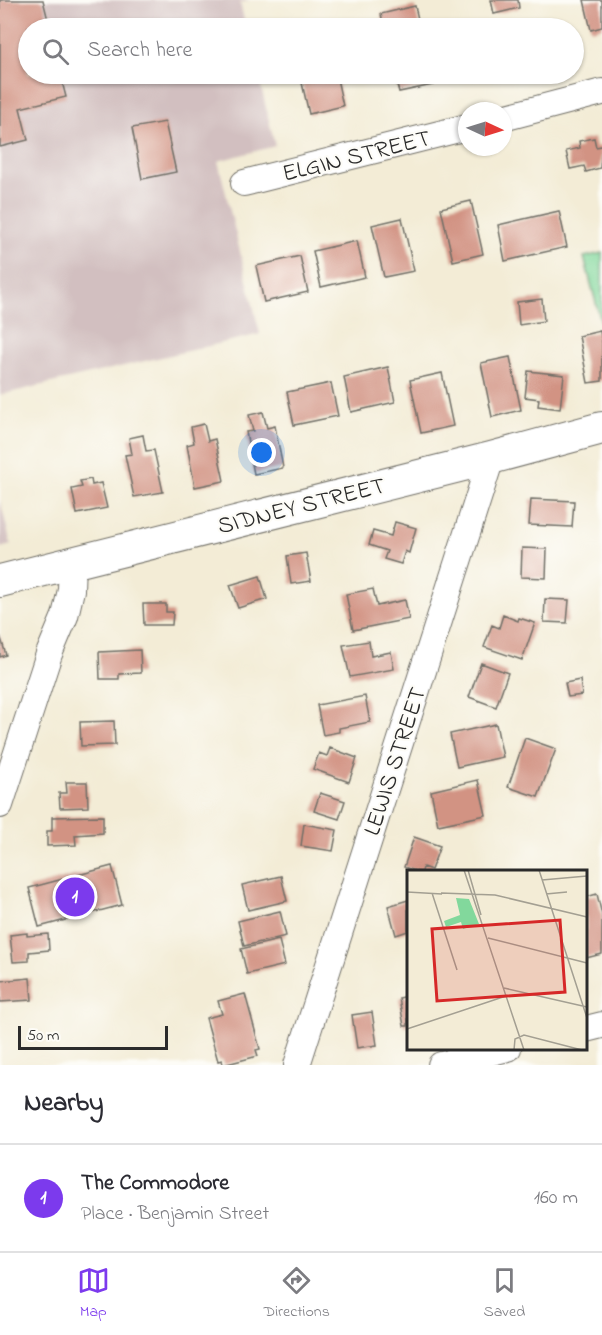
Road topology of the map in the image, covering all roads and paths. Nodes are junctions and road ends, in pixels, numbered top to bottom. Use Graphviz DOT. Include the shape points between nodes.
graph roads {
  1 [pos="602,92"];
  2 [pos="512,116"];
  3 [pos="458,129"];
  4 [pos="244,183"];
  5 [pos="602,428"];
  6 [pos="491,458"];
  7 [pos="72,562"];
  8 [pos="1,576"];
  9 [pos="0,805"];
  10 [pos="602,1025"];
  11 [pos="587,1029"];
  12 [pos="500,1050"];
  13 [pos="297,1065"];
  14 [pos="441,1065"];
  1 -- 2 [label="street"];
  3 -- 4 [label="street, ELGIN STREET"];
  5 -- 6 [label="main road, SIDNEY STREET"];
  6 -- 7 [label="main road, SIDNEY STREET"];
  6 -- 13 [label="street, LEWIS STREET"];
  7 -- 8 [label="main road, SIDNEY STREET"];
  7 -- 9 [label="street" via="65,616"];
  10 -- 11 [label="street"];
  12 -- 14 [label="street"];
}
